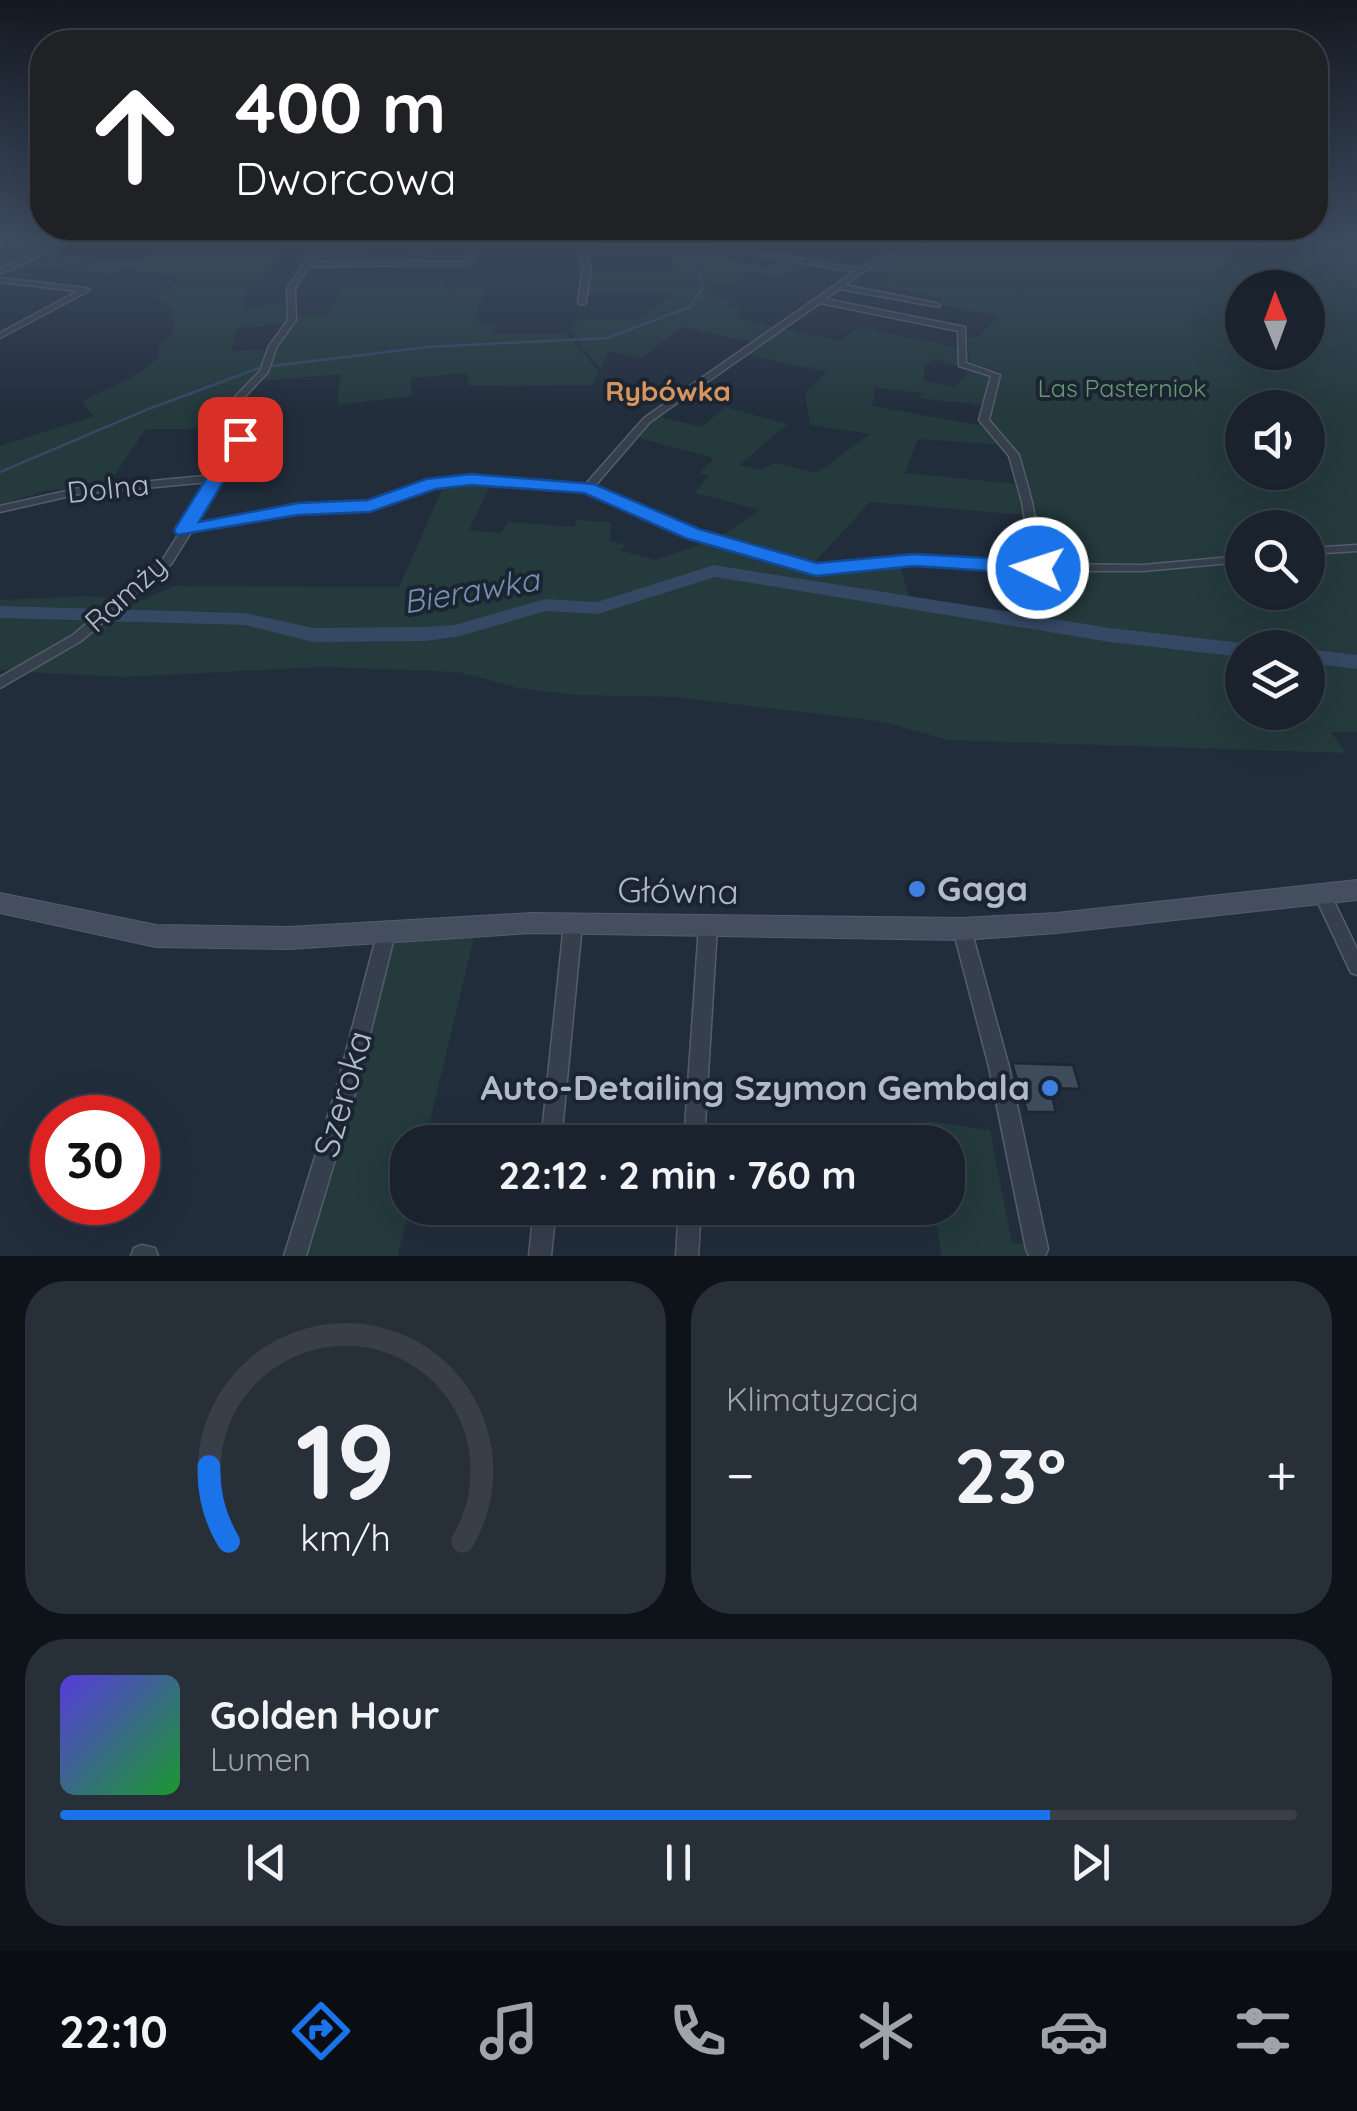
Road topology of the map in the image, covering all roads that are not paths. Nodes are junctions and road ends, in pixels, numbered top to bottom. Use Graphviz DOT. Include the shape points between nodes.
graph roads {
  1 [pos="72,298"];
  2 [pos="290,298"];
  3 [pos="583,298"];
  4 [pos="821,298"];
  5 [pos="898,298"];
  6 [pos="818,300"];
  7 [pos="582,303"];
  8 [pos="936,305"];
  9 [pos="0,336"];
  10 [pos="217,478"];
  11 [pos="588,488"];
  12 [pos="0,509"];
  13 [pos="184,530"];
  14 [pos="1357,548"];
  15 [pos="1325,551"];
  16 [pos="1225,561"];
  17 [pos="1038,568"];
  18 [pos="0,683"];
  19 [pos="1357,890"];
  20 [pos="1322,894"];
  21 [pos="0,904"];
  22 [pos="573,924"];
  23 [pos="708,926"];
  24 [pos="962,929"];
  25 [pos="387,930"];
  26 [pos="1357,967"];
  27 [pos="553,1125"];
  28 [pos="695,1125"];
  29 [pos="543,1225"];
  30 [pos="689,1225"];
  31 [pos="1037,1249"];
  32 [pos="295,1256"];
  33 [pos="540,1256"];
  34 [pos="687,1256"];
  1 -- 9 [label="street"];
  2 -- 10 [label="street, Ramży" via="292,320 264,372 234,403 240,439"];
  3 -- 7 [label="street"];
  4 -- 6 [label="street"];
  5 -- 8 [label="street"];
  6 -- 11 [label="street" via="659,410"];
  6 -- 17 [label="street" via="962,329 962,364 996,375 984,420 1014,455"];
  10 -- 12 [label="street, Dolna" via="79,491"];
  10 -- 13 [label="street, Ramży"];
  11 -- 13 [label="street" via="445,480 370,506 298,509"];
  11 -- 17 [label="street" via="692,534 816,570 914,560"];
  13 -- 18 [label="street, Ramży" via="168,562 116,606"];
  14 -- 15 [label="street"];
  16 -- 17 [label="street"];
  19 -- 20 [label="main road, Główna"];
  20 -- 24 [label="main road, Główna"];
  20 -- 26 [label="street"];
  21 -- 25 [label="main road, Główna" via="192,938"];
  22 -- 23 [label="main road, Główna"];
  22 -- 25 [label="main road, Główna"];
  22 -- 27 [label="street"];
  23 -- 24 [label="main road, Główna"];
  23 -- 28 [label="street"];
  24 -- 31 [label="street"];
  25 -- 32 [label="street, Szeroka"];
  29 -- 33 [label="street"];
  30 -- 34 [label="street"];
}
